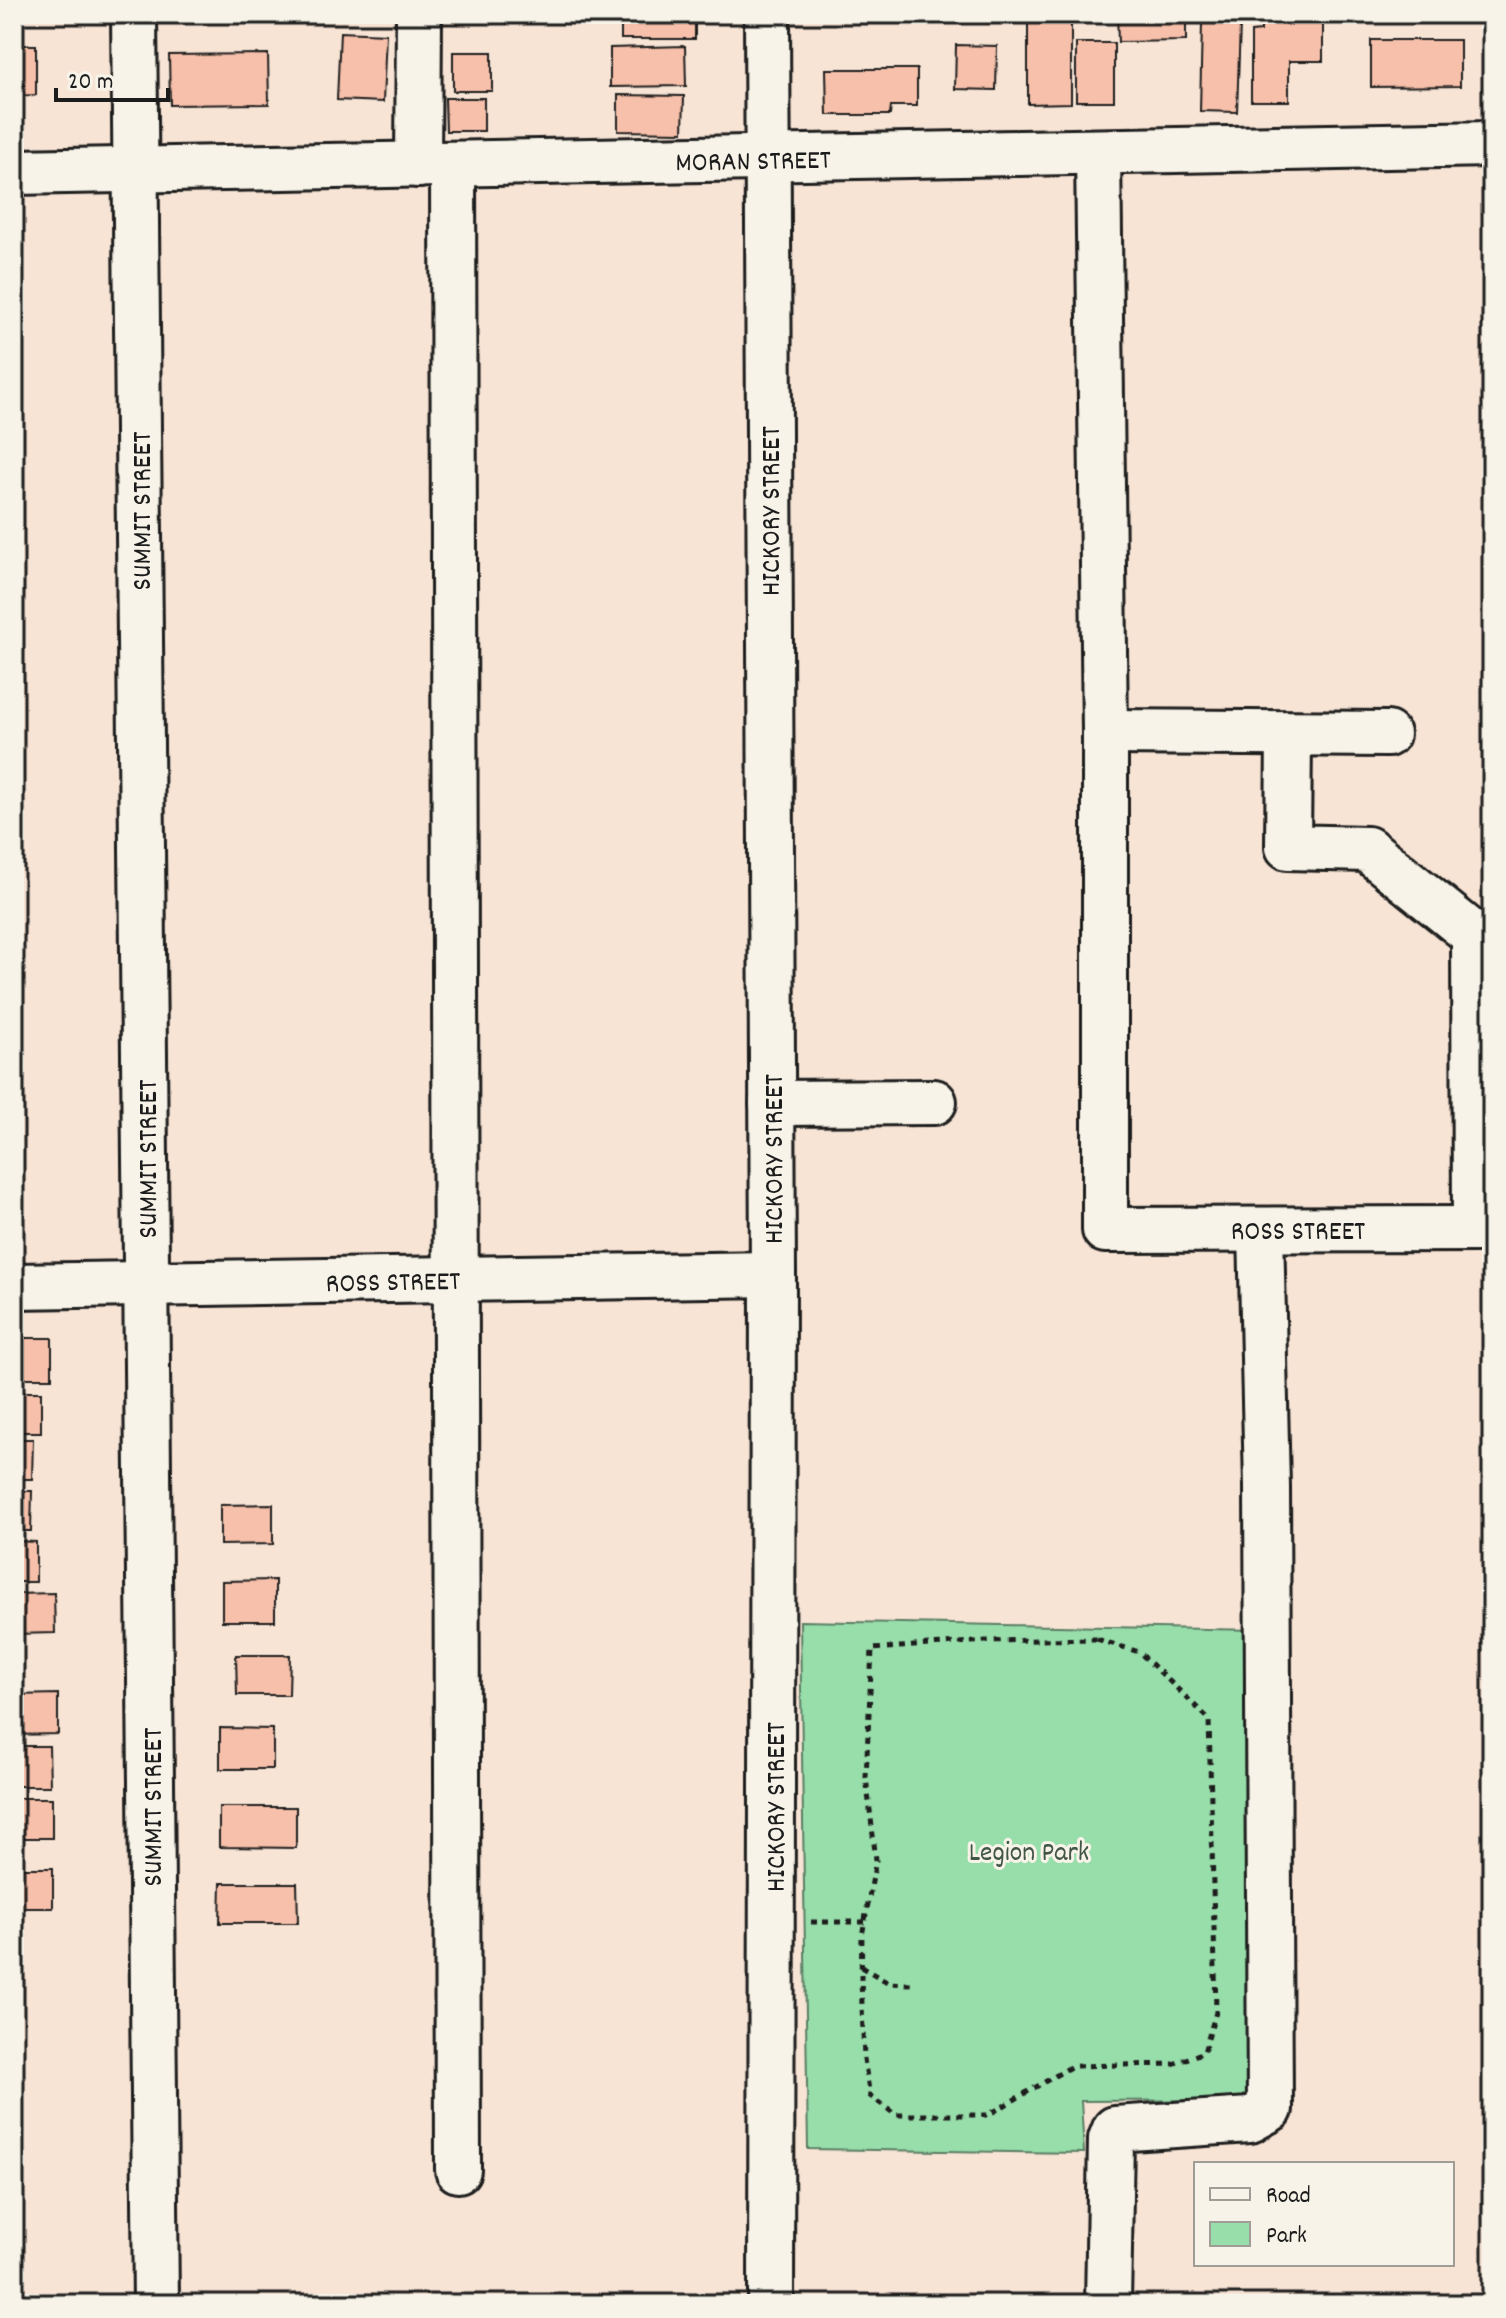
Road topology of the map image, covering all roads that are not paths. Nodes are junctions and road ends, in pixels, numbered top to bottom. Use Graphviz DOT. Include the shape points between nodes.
graph roads {
  1 [pos="134,14"];
  2 [pos="419,14"];
  3 [pos="767,14"];
  4 [pos="1492,144"];
  5 [pos="1098,152"];
  6 [pos="768,158"];
  7 [pos="435,165"];
  8 [pos="138,171"];
  9 [pos="14,172"];
  10 [pos="1105,732"];
  11 [pos="1289,734"];
  12 [pos="1387,734"];
  13 [pos="1483,935"];
  14 [pos="934,1102"];
  15 [pos="772,1103"];
  16 [pos="1483,1229"];
  17 [pos="1261,1230"];
  18 [pos="773,1274"];
  19 [pos="454,1279"];
  20 [pos="147,1284"];
  21 [pos="14,1286"];
  22 [pos="458,2170"];
  23 [pos="156,2304"];
  24 [pos="771,2304"];
  25 [pos="1108,2304"];
  1 -- 8 [label="street, SUMMIT STREET"];
  2 -- 7 [label="street"];
  3 -- 6 [label="street, HICKORY STREET"];
  4 -- 5 [label="street, MORAN STREET"];
  5 -- 6 [label="street, MORAN STREET"];
  5 -- 10 [label="street"];
  6 -- 7 [label="street, MORAN STREET"];
  6 -- 15 [label="street, HICKORY STREET"];
  7 -- 8 [label="street, MORAN STREET"];
  7 -- 19 [label="street"];
  8 -- 9 [label="street, MORAN STREET"];
  8 -- 20 [label="street, SUMMIT STREET"];
  10 -- 11 [label="street"];
  10 -- 17 [label="street, ROSS STREET" via="1105,1230"];
  11 -- 12 [label="street"];
  11 -- 13 [label="street" via="1288,847 1367,849"];
  13 -- 16 [label="street"];
  14 -- 15 [label="street"];
  15 -- 18 [label="street, HICKORY STREET"];
  16 -- 17 [label="street, ROSS STREET"];
  17 -- 25 [label="street" via="1270,2109 1250,2120 1115,2129"];
  18 -- 19 [label="street, ROSS STREET"];
  18 -- 24 [label="street, HICKORY STREET"];
  19 -- 20 [label="street, ROSS STREET"];
  19 -- 22 [label="street"];
  20 -- 21 [label="street, ROSS STREET"];
  20 -- 23 [label="street, SUMMIT STREET"];
}
